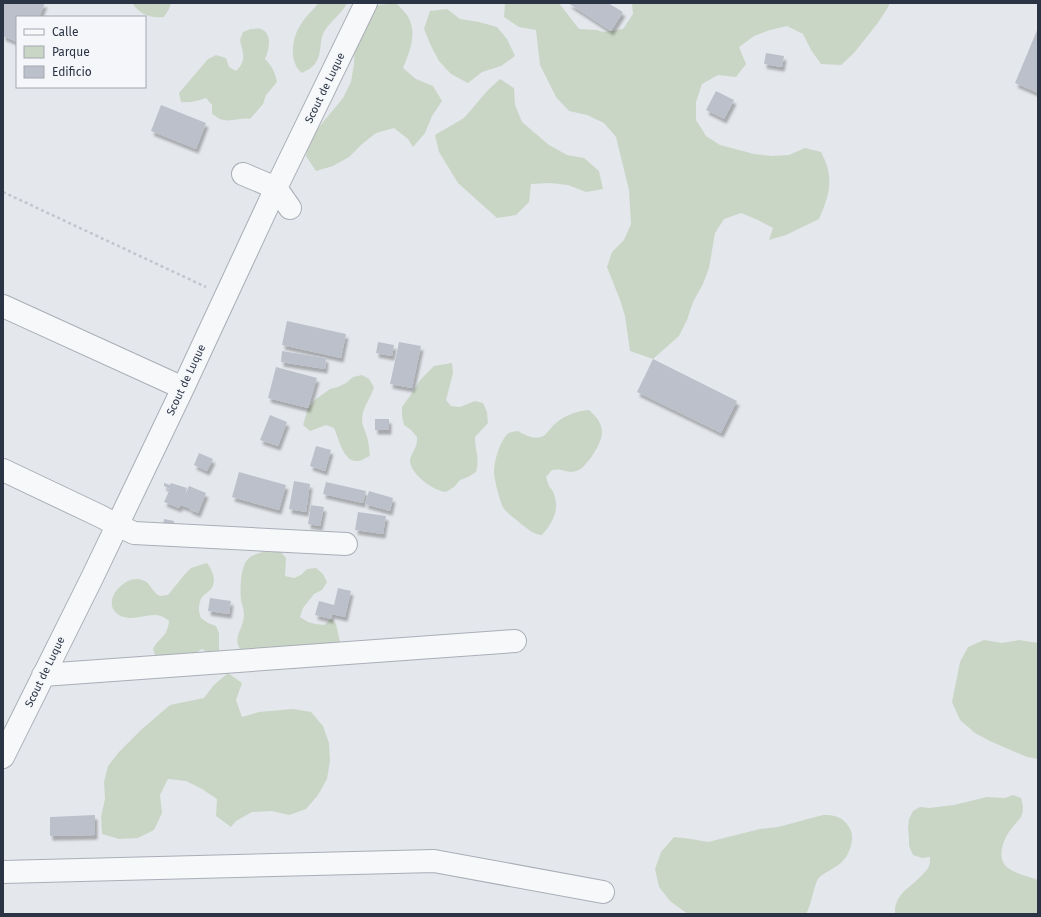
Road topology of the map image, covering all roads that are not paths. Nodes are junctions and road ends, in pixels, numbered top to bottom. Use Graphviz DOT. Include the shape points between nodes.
graph roads {
  1 [pos="366,3"];
  2 [pos="243,174"];
  3 [pos="276,188"];
  4 [pos="290,208"];
  5 [pos="3,306"];
  6 [pos="183,388"];
  7 [pos="3,470"];
  8 [pos="117,525"];
  9 [pos="346,544"];
  10 [pos="515,641"];
  11 [pos="43,675"];
  12 [pos="3,757"];
  13 [pos="3,872"];
  14 [pos="603,892"];
  1 -- 3 [label="street, Scout de Luque"];
  2 -- 3 [label="street"];
  3 -- 4 [label="street"];
  3 -- 6 [label="street, Scout de Luque"];
  5 -- 6 [label="street"];
  6 -- 8 [label="street, Scout de Luque"];
  7 -- 8 [label="street"];
  8 -- 9 [label="street" via="134,532"];
  8 -- 11 [label="street, Scout de Luque"];
  10 -- 11 [label="street"];
  11 -- 12 [label="street, Scout de Luque"];
  13 -- 14 [label="street" via="434,861"];
}
